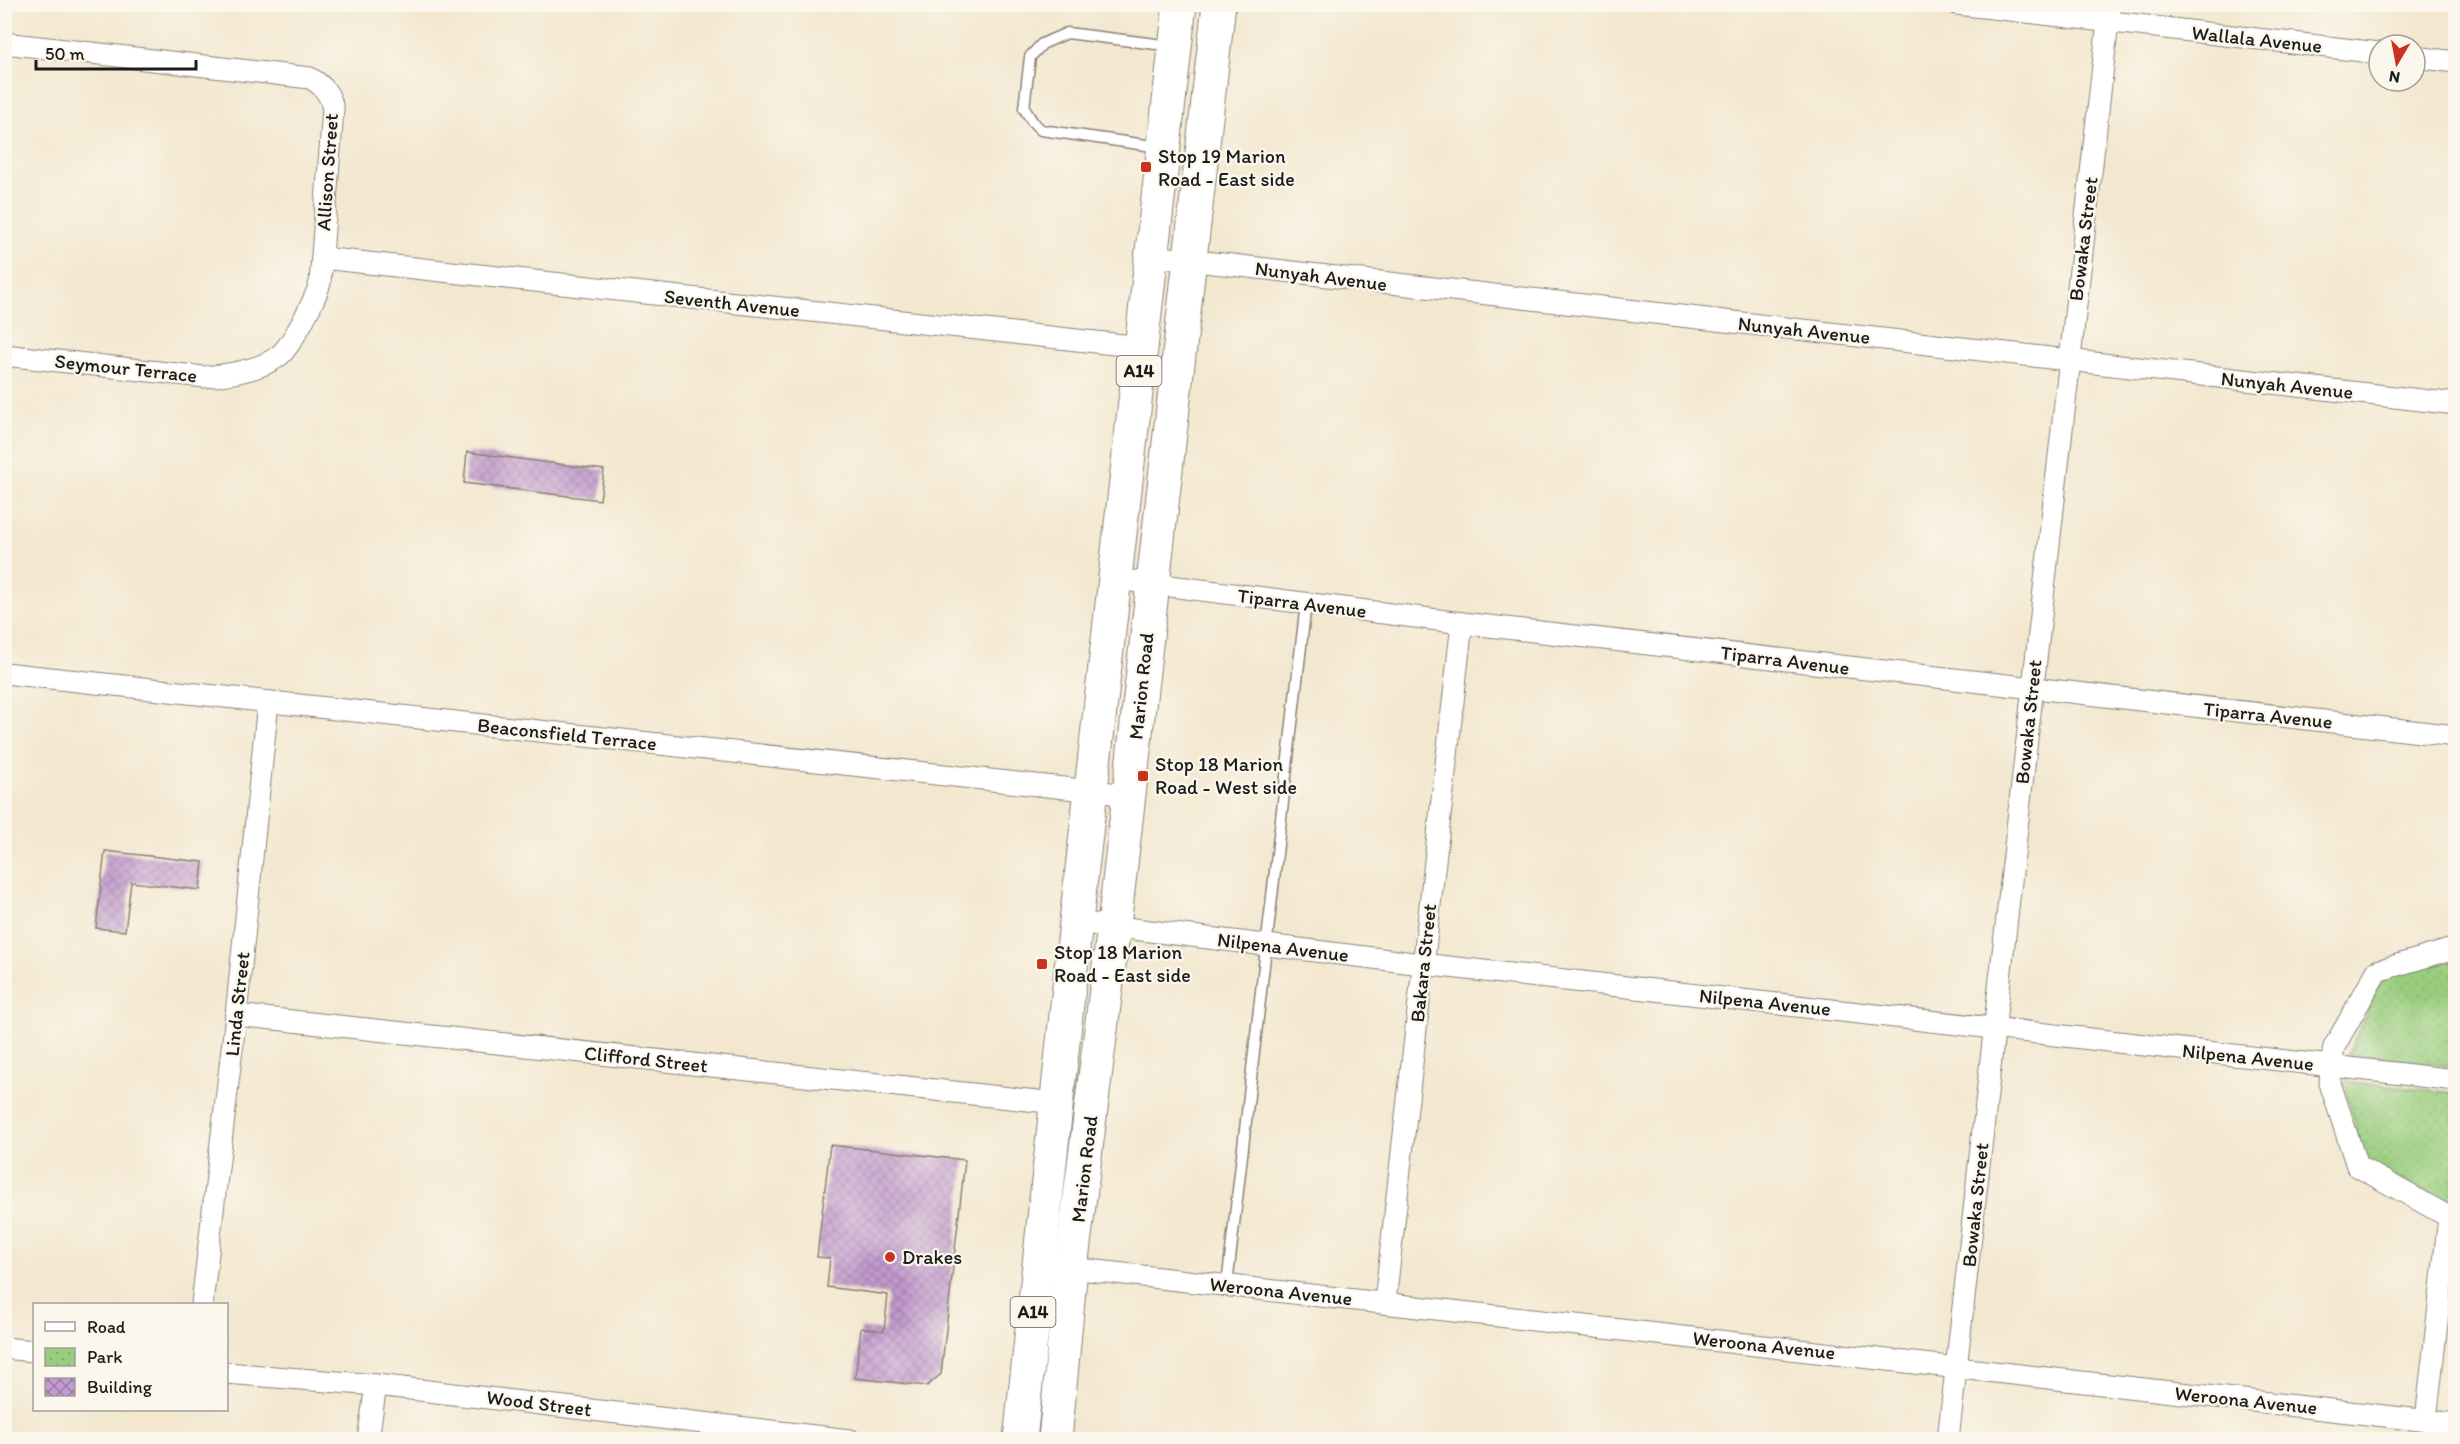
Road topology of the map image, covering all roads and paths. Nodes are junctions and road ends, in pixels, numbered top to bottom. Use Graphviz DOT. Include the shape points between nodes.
graph roads {
  1 [pos="1180,4"];
  2 [pos="1219,4"];
  3 [pos="1957,4"];
  4 [pos="2109,13"];
  5 [pos="4,44"];
  6 [pos="1175,46"];
  7 [pos="2367,51"];
  8 [pos="2427,58"];
  9 [pos="2456,62"];
  10 [pos="1164,148"];
  11 [pos="1152,256"];
  12 [pos="322,258"];
  13 [pos="1189,261"];
  14 [pos="1142,347"];
  15 [pos="4,355"];
  16 [pos="2069,360"];
  17 [pos="2456,404"];
  18 [pos="1115,579"];
  19 [pos="1153,584"];
  20 [pos="1306,603"];
  21 [pos="1462,623"];
  22 [pos="4,673"];
  23 [pos="2032,688"];
  24 [pos="268,702"];
  25 [pos="2456,736"];
  26 [pos="1091,790"];
  27 [pos="1129,795"];
  28 [pos="1076,922"];
  29 [pos="1114,926"];
  30 [pos="1265,945"];
  31 [pos="2456,948"];
  32 [pos="1422,964"];
  33 [pos="236,1015"];
  34 [pos="1994,1028"];
  35 [pos="2331,1066"];
  36 [pos="2456,1080"];
  37 [pos="1056,1104"];
  38 [pos="1087,1143"];
  39 [pos="2452,1216"];
  40 [pos="1071,1268"];
  41 [pos="1227,1285"];
  42 [pos="1385,1302"];
  43 [pos="202,1303"];
  44 [pos="4,1348"];
  45 [pos="33,1351"];
  46 [pos="1957,1367"];
  47 [pos="228,1373"];
  48 [pos="376,1384"];
  49 [pos="2426,1420"];
  50 [pos="2456,1424"];
  51 [pos="368,1440"];
  52 [pos="850,1440"];
  53 [pos="1020,1440"];
  54 [pos="1055,1440"];
  55 [pos="1948,1440"];
  1 -- 6 [label="main road, Marion Road / A14"];
  2 -- 13 [label="main road, Marion Road / A14"];
  3 -- 4 [label="street, Wallala Avenue"];
  4 -- 7 [label="street, Wallala Avenue"];
  4 -- 16 [label="street, Bowaka Street"];
  5 -- 12 [label="street, Allison Street" via="294,75 310,78 322,86 333,109"];
  6 -- 10 [label="main road, Marion Road / A14"];
  6 -- 10 [label="lane" via="1067,33 1042,44 1030,57 1024,108 1041,130"];
  8 -- 9 [label="street"];
  10 -- 11 [label="main road, Marion Road / A14"];
  11 -- 13 [label="street, Nunyah Avenue"];
  11 -- 14 [label="main road, Marion Road / A14"];
  12 -- 14 [label="street, Seventh Avenue"];
  12 -- 15 [label="street, Seymour Terrace" via="316,296 281,354 268,362 204,377"];
  13 -- 16 [label="street, Nunyah Avenue"];
  13 -- 19 [label="main road, Marion Road / A14"];
  14 -- 18 [label="main road, Marion Road / A14"];
  16 -- 17 [label="street, Nunyah Avenue"];
  16 -- 23 [label="street, Bowaka Street"];
  18 -- 19 [label="street, Tiparra Avenue"];
  18 -- 26 [label="main road, Marion Road / A14"];
  19 -- 20 [label="street, Tiparra Avenue"];
  19 -- 27 [label="main road, Marion Road / A14"];
  20 -- 21 [label="street, Tiparra Avenue"];
  20 -- 30 [label="lane"];
  21 -- 23 [label="street, Tiparra Avenue"];
  21 -- 32 [label="street, Bakara Street"];
  22 -- 24 [label="street, Beaconsfield Terrace"];
  23 -- 25 [label="street, Tiparra Avenue"];
  23 -- 34 [label="street, Bowaka Street"];
  24 -- 26 [label="street, Beaconsfield Terrace"];
  24 -- 33 [label="street, Linda Street"];
  26 -- 27 [label="street, Beaconsfield Terrace"];
  26 -- 28 [label="main road, Marion Road / A14"];
  27 -- 29 [label="main road, Marion Road / A14"];
  28 -- 29 [label="street, Nilpena Avenue"];
  28 -- 37 [label="main road, Marion Road / A14"];
  29 -- 30 [label="street, Nilpena Avenue"];
  29 -- 38 [label="main road, Marion Road / A14"];
  30 -- 32 [label="street, Nilpena Avenue"];
  30 -- 41 [label="lane"];
  31 -- 35 [label="street" via="2377,971 2334,1047"];
  32 -- 34 [label="street, Nilpena Avenue"];
  32 -- 42 [label="street, Bakara Street"];
  33 -- 37 [label="street, Clifford Street"];
  33 -- 43 [label="street, Linda Street"];
  34 -- 35 [label="street, Nilpena Avenue"];
  34 -- 46 [label="street, Bowaka Street"];
  35 -- 36 [label="street, Nilpena Avenue"];
  35 -- 39 [label="street" via="2330,1083 2357,1166"];
  37 -- 38 [label="main road" via="1068,1113"];
  37 -- 53 [label="main road, Marion Road / A14"];
  38 -- 40 [label="main road, Marion Road / A14"];
  39 -- 49 [label="street"];
  40 -- 41 [label="street, Weroona Avenue"];
  40 -- 54 [label="main road, Marion Road / A14"];
  41 -- 42 [label="street, Weroona Avenue"];
  42 -- 46 [label="street, Weroona Avenue"];
  44 -- 45 [label="street"];
  46 -- 49 [label="street, Weroona Avenue"];
  46 -- 55 [label="street, Bowaka Street"];
  47 -- 48 [label="street, Wood Street"];
  48 -- 51 [label="street"];
  48 -- 52 [label="street, Wood Street"];
  49 -- 50 [label="street, Weroona Avenue"];
}
